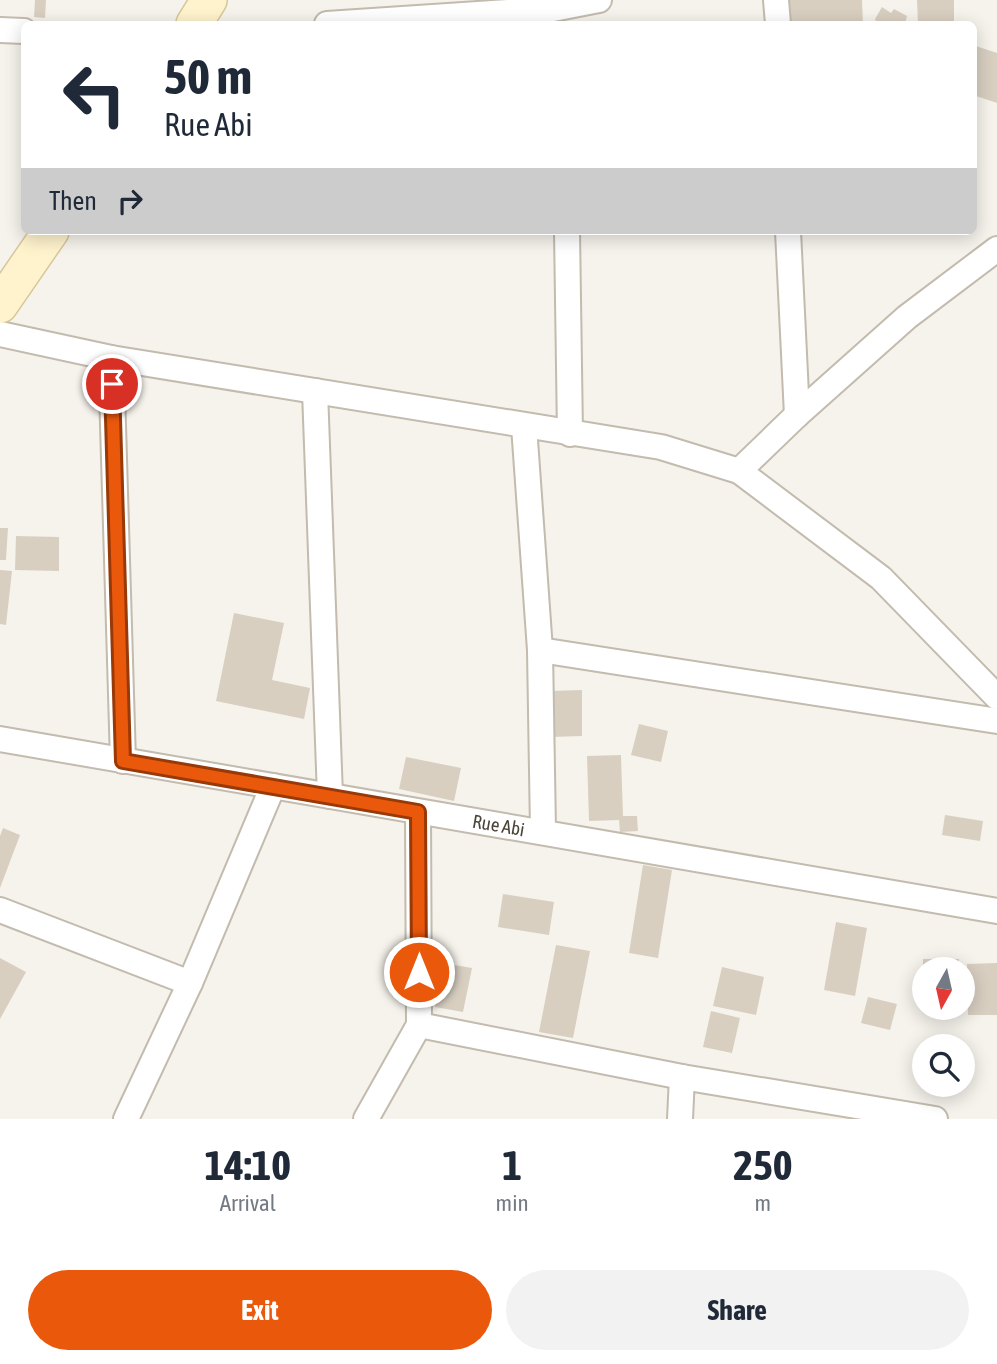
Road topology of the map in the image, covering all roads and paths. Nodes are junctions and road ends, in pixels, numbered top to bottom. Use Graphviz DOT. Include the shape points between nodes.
graph roads {
  1 [pos="209,0"];
  2 [pos="599,0"];
  3 [pos="776,0"];
  4 [pos="553,11"];
  5 [pos="196,21"];
  6 [pos="379,21"];
  7 [pos="778,21"];
  8 [pos="0,30"];
  9 [pos="21,31"];
  10 [pos="48,235"];
  11 [pos="567,235"];
  12 [pos="788,235"];
  13 [pos="997,249"];
  14 [pos="0,305"];
  15 [pos="0,334"];
  16 [pos="111,358"];
  17 [pos="315,391"];
  18 [pos="797,415"];
  19 [pos="524,426"];
  20 [pos="570,434"];
  21 [pos="739,471"];
  22 [pos="540,650"];
  23 [pos="997,697"];
  24 [pos="997,721"];
  25 [pos="0,739"];
  26 [pos="123,761"];
  27 [pos="273,786"];
  28 [pos="330,796"];
  29 [pos="418,812"];
  30 [pos="542,831"];
  31 [pos="0,910"];
  32 [pos="997,911"];
  33 [pos="190,983"];
  34 [pos="419,1025"];
  35 [pos="682,1077"];
  36 [pos="126,1119"];
  37 [pos="366,1119"];
  38 [pos="680,1119"];
  39 [pos="935,1119"];
  1 -- 5 [label="street"];
  2 -- 4 [label="street"];
  3 -- 7 [label="street"];
  4 -- 6 [label="street"];
  8 -- 9 [label="street"];
  10 -- 14 [label="street"];
  11 -- 20 [label="street"];
  12 -- 18 [label="street"];
  13 -- 18 [label="street" via="907,317"];
  15 -- 16 [label="street"];
  16 -- 17 [label="street"];
  16 -- 26 [label="street"];
  17 -- 19 [label="street"];
  17 -- 28 [label="street"];
  18 -- 21 [label="street"];
  19 -- 20 [label="street"];
  19 -- 22 [label="street"];
  20 -- 21 [label="street" via="661,447"];
  21 -- 23 [label="street" via="881,578"];
  22 -- 24 [label="street"];
  22 -- 30 [label="street"];
  25 -- 26 [label="street, Rue Abi"];
  26 -- 27 [label="street, Rue Abi"];
  27 -- 28 [label="street, Rue Abi"];
  27 -- 33 [label="street"];
  28 -- 29 [label="street, Rue Abi"];
  29 -- 30 [label="street, Rue Abi"];
  29 -- 34 [label="street"];
  30 -- 32 [label="street, Rue Abi"];
  31 -- 33 [label="street"];
  33 -- 36 [label="street"];
  34 -- 35 [label="street"];
  34 -- 37 [label="street"];
  35 -- 38 [label="street"];
  35 -- 39 [label="street"];
}
